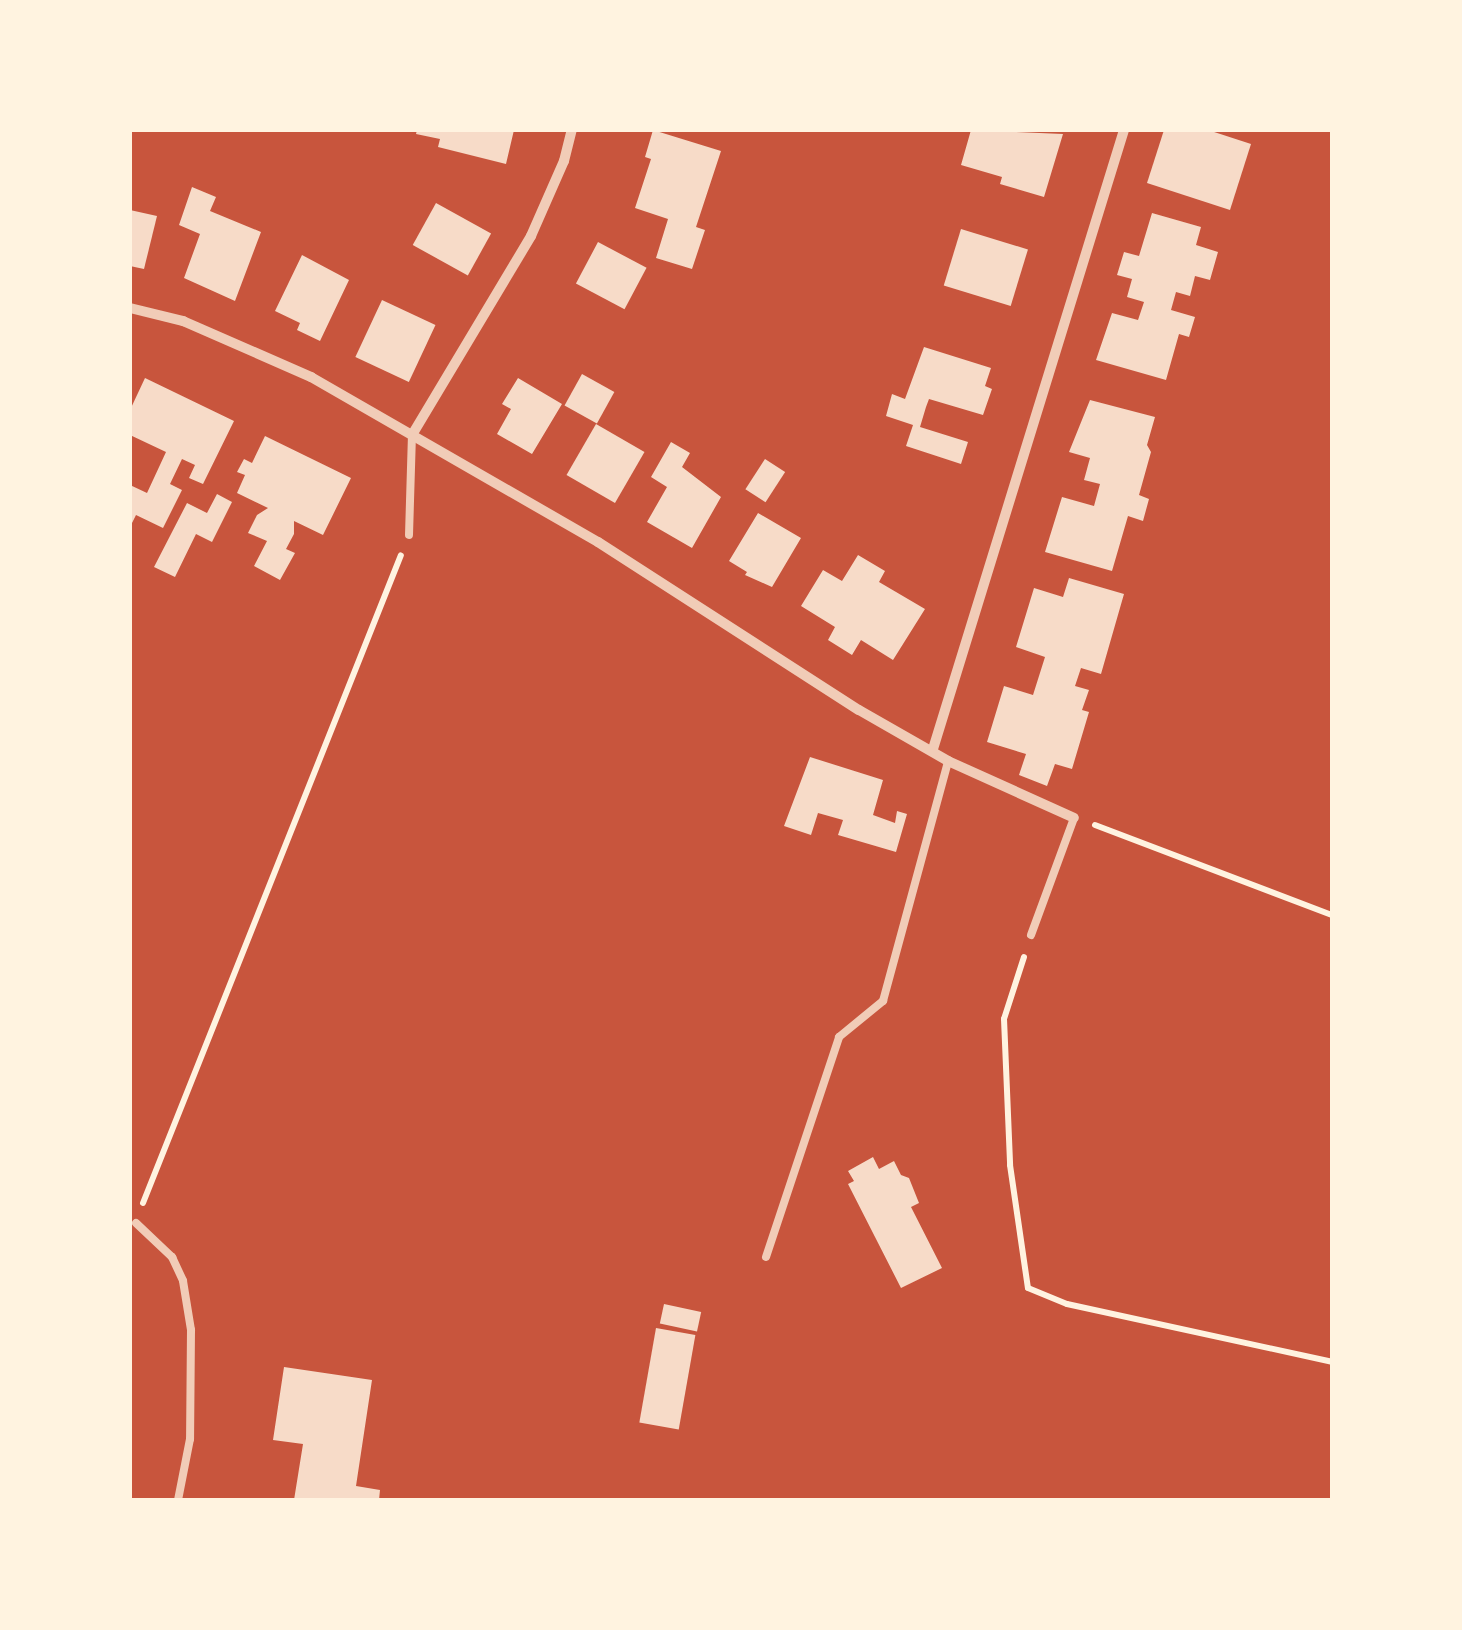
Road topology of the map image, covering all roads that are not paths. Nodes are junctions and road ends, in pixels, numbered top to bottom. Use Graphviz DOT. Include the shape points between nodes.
graph roads {
  1 [pos="572,130"];
  2 [pos="1124,130"];
  3 [pos="130,308"];
  4 [pos="412,435"];
  5 [pos="409,535"];
  6 [pos="933,748"];
  7 [pos="948,761"];
  8 [pos="1074,818"];
  9 [pos="1031,935"];
  10 [pos="136,1223"];
  11 [pos="766,1257"];
  12 [pos="178,1500"];
  1 -- 4 [label="street" via="531,236"];
  2 -- 6 [label="street"];
  3 -- 4 [label="street" via="183,321 311,377"];
  4 -- 5 [label="lane"];
  4 -- 6 [label="street" via="598,542 860,710"];
  6 -- 7 [label="street"];
  7 -- 8 [label="street"];
  7 -- 11 [label="lane" via="883,1001 839,1037"];
  8 -- 9 [label="lane"];
  10 -- 12 [label="lane" via="172,1257 191,1330 190,1440"];
}
